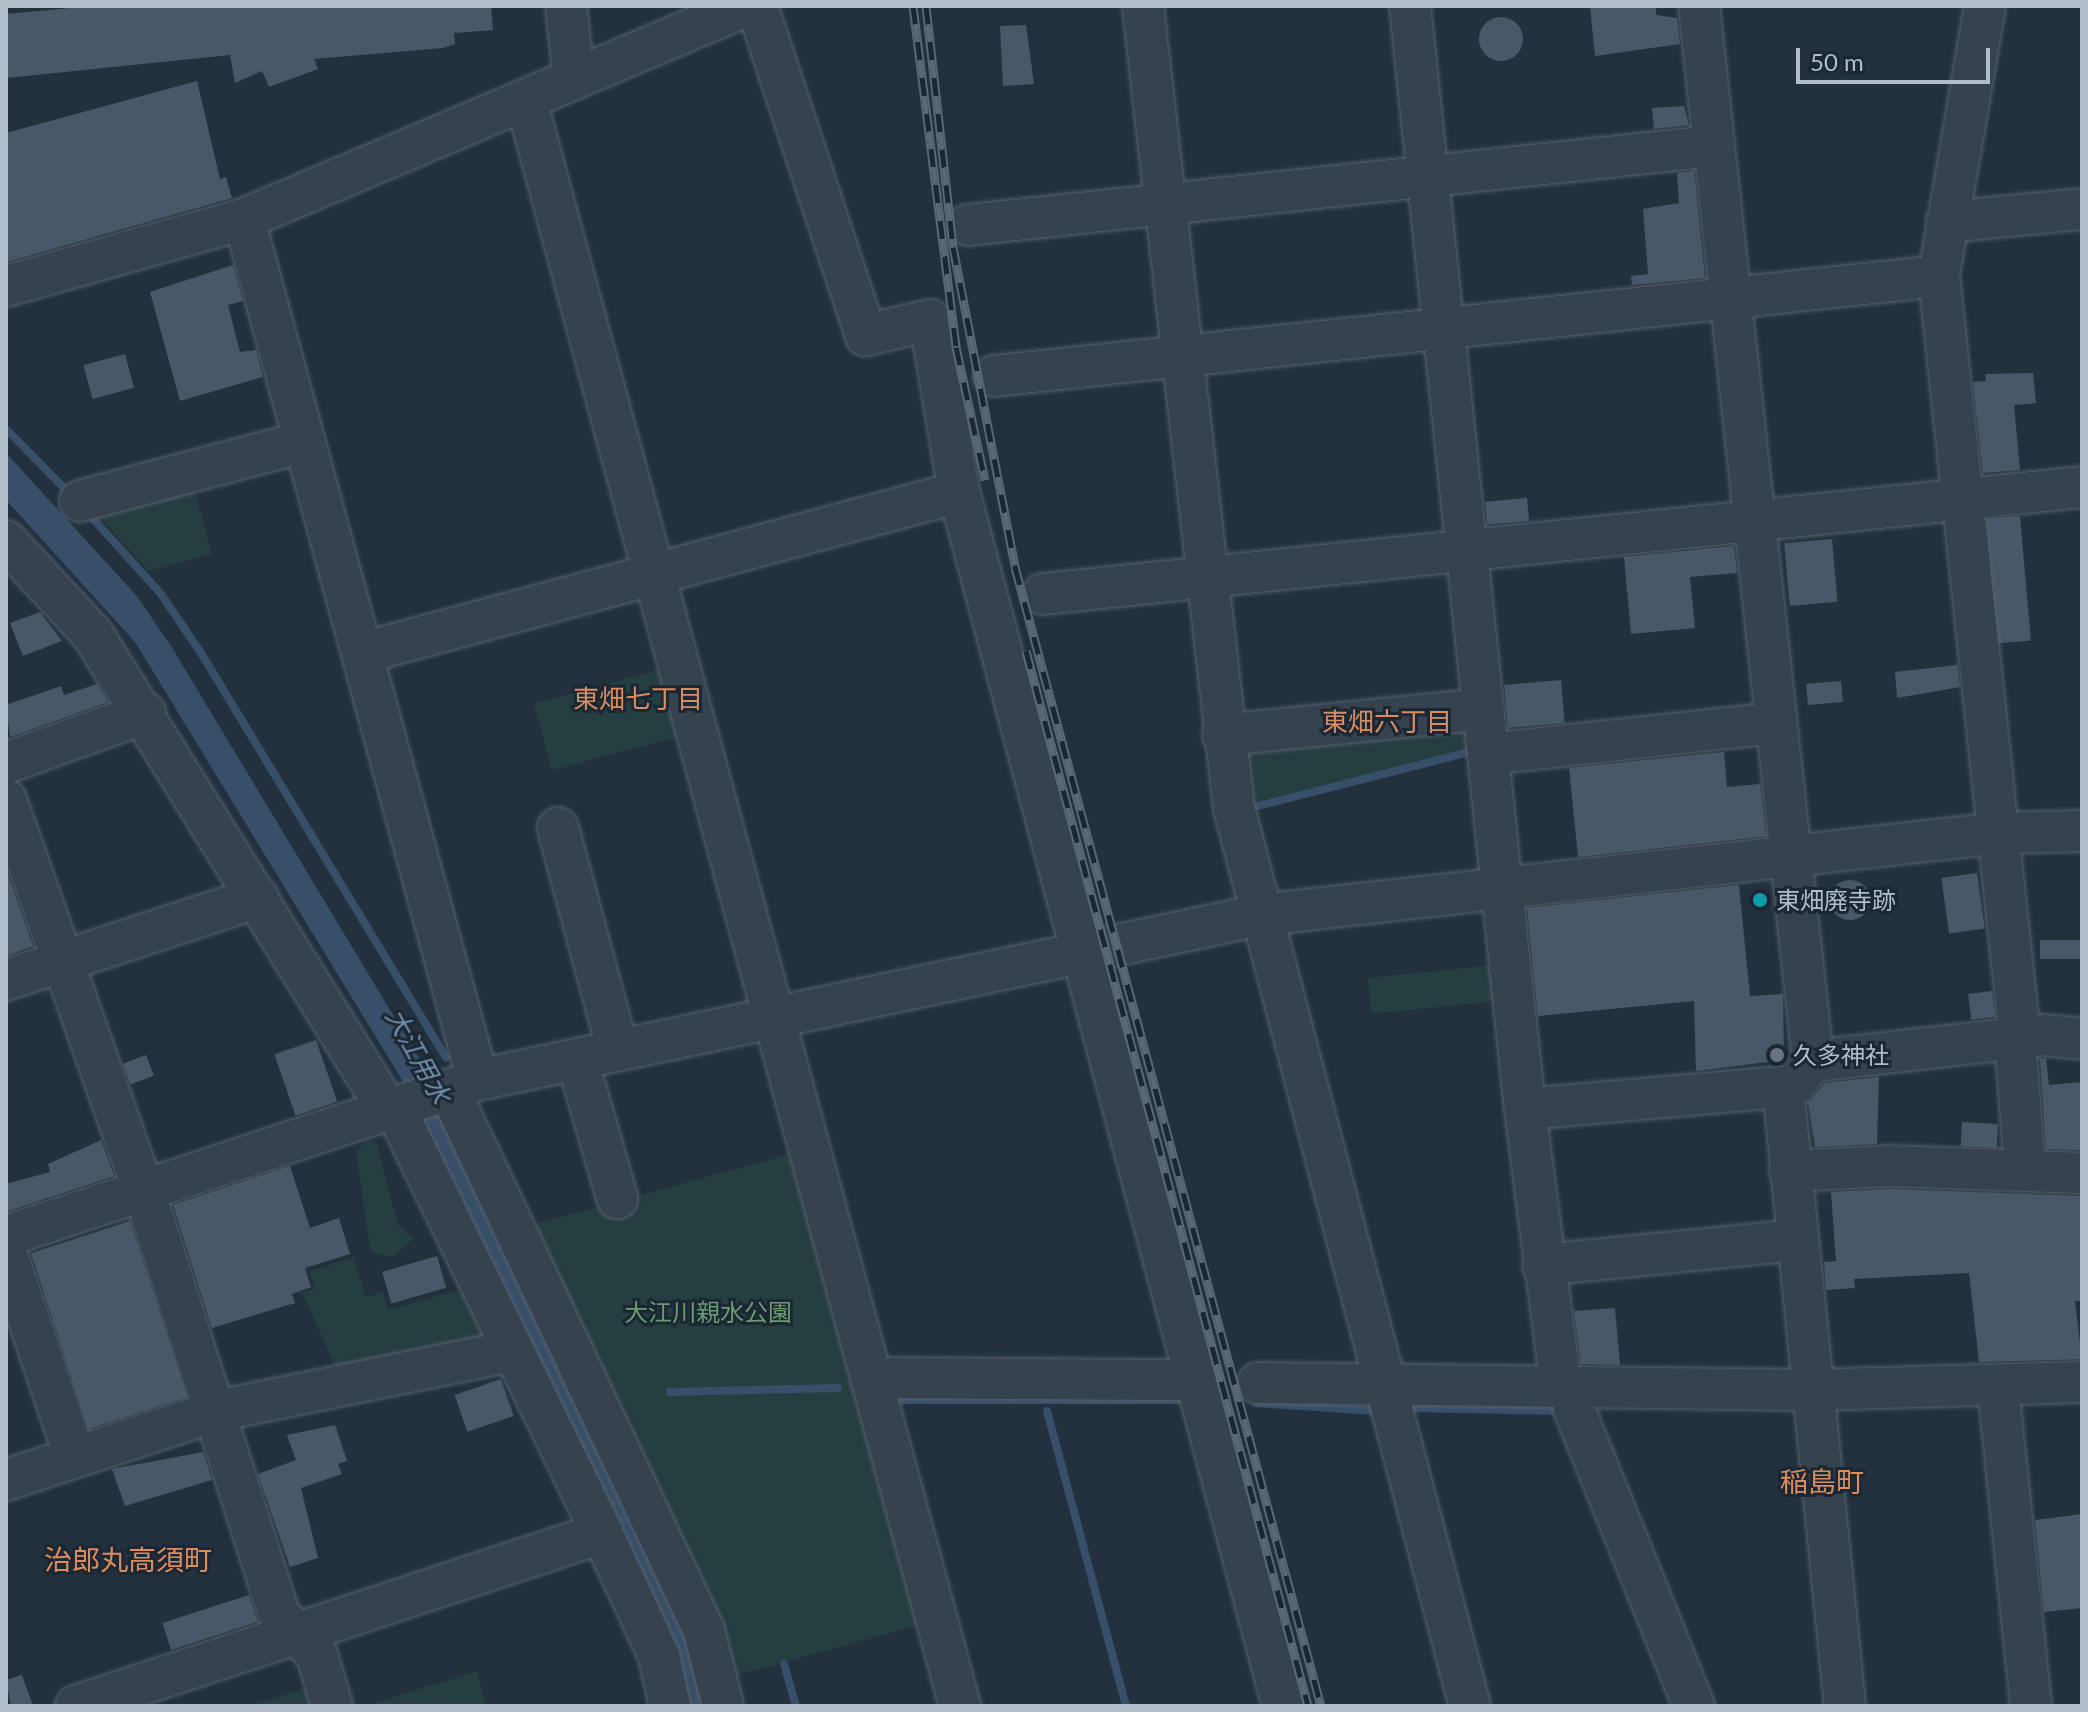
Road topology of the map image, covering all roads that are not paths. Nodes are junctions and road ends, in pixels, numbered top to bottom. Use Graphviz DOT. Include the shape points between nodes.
graph roads {
  1 [pos="566,6"];
  2 [pos="746,6"];
  3 [pos="757,6"];
  4 [pos="1143,6"];
  5 [pos="1410,6"];
  6 [pos="1699,6"];
  7 [pos="1985,6"];
  8 [pos="574,79"];
  9 [pos="526,100"];
  10 [pos="1713,146"];
  11 [pos="1428,176"];
  12 [pos="1165,204"];
  13 [pos="2082,209"];
  14 [pos="244,219"];
  15 [pos="1947,222"];
  16 [pos="968,225"];
  17 [pos="1939,276"];
  18 [pos="6,286"];
  19 [pos="1729,299"];
  20 [pos="1444,329"];
  21 [pos="1182,357"];
  22 [pos="994,376"];
  23 [pos="304,442"];
  24 [pos="2082,487"];
  25 [pos="959,492"];
  26 [pos="1964,498"];
  27 [pos="80,501"];
  28 [pos="1753,520"];
  29 [pos="6,541"];
  30 [pos="1467,550"];
  31 [pos="657,574"];
  32 [pos="1205,577"];
  33 [pos="1043,594"];
  34 [pos="362,653"];
  35 [pos="1484,709"];
  36 [pos="145,713"];
  37 [pos="1775,723"];
  38 [pos="1223,735"];
  39 [pos="1488,754"];
  40 [pos="6,763"];
  41 [pos="6,800"];
  42 [pos="558,828"];
  43 [pos="2082,831"];
  44 [pos="1999,833"];
  45 [pos="1790,855"];
  46 [pos="1502,886"];
  47 [pos="258,897"];
  48 [pos="1260,915"];
  49 [pos="1080,951"];
  50 [pos="63,961"];
  51 [pos="6,980"];
  52 [pos="778,1016"];
  53 [pos="2018,1038"];
  54 [pos="2082,1039"];
  55 [pos="618,1050"];
  56 [pos="577,1059"];
  57 [pos="1813,1061"];
  58 [pos="1783,1087"];
  59 [pos="457,1088"];
  60 [pos="395,1108"];
  61 [pos="1525,1109"];
  62 [pos="2025,1170"];
  63 [pos="1790,1171"];
  64 [pos="2082,1173"];
  65 [pos="144,1191"];
  66 [pos="617,1198"];
  67 [pos="6,1236"];
  68 [pos="1797,1240"];
  69 [pos="6,1252"];
  70 [pos="1543,1265"];
  71 [pos="512,1351"];
  72 [pos="873,1378"];
  73 [pos="1195,1380"];
  74 [pos="2082,1382"];
  75 [pos="1258,1383"];
  76 [pos="1998,1386"];
  77 [pos="1387,1387"];
  78 [pos="1567,1388"];
  79 [pos="1811,1390"];
  80 [pos="216,1411"];
  81 [pos="75,1457"];
  82 [pos="6,1480"];
  83 [pos="602,1533"];
  84 [pos="299,1633"];
  85 [pos="183,1690"];
  86 [pos="76,1706"];
  87 [pos="332,1706"];
  88 [pos="670,1706"];
  89 [pos="723,1706"];
  90 [pos="960,1706"];
  91 [pos="1283,1706"];
  92 [pos="1470,1706"];
  93 [pos="1694,1706"];
  94 [pos="1845,1706"];
  95 [pos="2031,1706"];
  1 -- 8 [label="street"];
  2 -- 8 [label="street"];
  3 -- 25 [label="street" via="866,335 930,320"];
  4 -- 12 [label="street"];
  5 -- 11 [label="street"];
  6 -- 10 [label="street"];
  7 -- 15 [label="street"];
  8 -- 9 [label="street"];
  9 -- 14 [label="street"];
  9 -- 31 [label="street"];
  10 -- 11 [label="street"];
  10 -- 19 [label="street"];
  11 -- 12 [label="street"];
  11 -- 20 [label="street"];
  12 -- 16 [label="street"];
  12 -- 21 [label="street"];
  13 -- 15 [label="street"];
  14 -- 18 [label="street"];
  14 -- 23 [label="street"];
  15 -- 17 [label="street"];
  17 -- 19 [label="street"];
  17 -- 26 [label="street"];
  19 -- 20 [label="street"];
  19 -- 28 [label="street"];
  20 -- 21 [label="street"];
  20 -- 30 [label="street"];
  21 -- 22 [label="street"];
  21 -- 32 [label="street"];
  23 -- 27 [label="street"];
  23 -- 34 [label="street"];
  24 -- 26 [label="street"];
  25 -- 31 [label="street"];
  25 -- 49 [label="street"];
  26 -- 28 [label="street"];
  26 -- 44 [label="street"];
  28 -- 30 [label="street"];
  28 -- 37 [label="street"];
  29 -- 36 [label="street" via="93,635"];
  30 -- 32 [label="street"];
  30 -- 35 [label="street"];
  31 -- 34 [label="street"];
  31 -- 52 [label="street"];
  32 -- 33 [label="street"];
  32 -- 38 [label="street"];
  34 -- 59 [label="street"];
  35 -- 38 [label="street"];
  35 -- 39 [label="street"];
  36 -- 40 [label="street"];
  36 -- 47 [label="street"];
  37 -- 39 [label="street"];
  37 -- 45 [label="street"];
  38 -- 48 [label="street"];
  39 -- 46 [label="street"];
  41 -- 50 [label="street"];
  42 -- 55 [label="street"];
  43 -- 44 [label="street"];
  44 -- 45 [label="street"];
  44 -- 53 [label="street"];
  45 -- 46 [label="street"];
  45 -- 57 [label="street"];
  46 -- 48 [label="street"];
  46 -- 61 [label="street"];
  47 -- 50 [label="street"];
  47 -- 60 [label="street"];
  48 -- 49 [label="street"];
  48 -- 77 [label="street"];
  49 -- 52 [label="street"];
  49 -- 73 [label="street"];
  50 -- 51 [label="street"];
  50 -- 65 [label="street"];
  52 -- 55 [label="street"];
  52 -- 72 [label="street"];
  53 -- 54 [label="street"];
  53 -- 57 [label="street"];
  53 -- 62 [label="street"];
  55 -- 56 [label="street"];
  56 -- 59 [label="street"];
  56 -- 66 [label="street"];
  57 -- 58 [label="street" via="1793,1086"];
  58 -- 61 [label="street"];
  58 -- 63 [label="street"];
  59 -- 60 [label="street"];
  59 -- 89 [label="street" via="698,1617"];
  60 -- 65 [label="street"];
  60 -- 71 [label="street"];
  61 -- 70 [label="street"];
  62 -- 63 [label="street"];
  62 -- 64 [label="street"];
  63 -- 68 [label="street"];
  65 -- 67 [label="street"];
  65 -- 80 [label="street"];
  68 -- 70 [label="street"];
  68 -- 79 [label="street"];
  69 -- 81 [label="street"];
  70 -- 78 [label="street"];
  71 -- 80 [label="street"];
  71 -- 83 [label="street"];
  72 -- 73 [label="street"];
  72 -- 90 [label="street"];
  73 -- 91 [label="street"];
  74 -- 76 [label="street"];
  75 -- 77 [label="street"];
  76 -- 79 [label="street"];
  76 -- 95 [label="street"];
  77 -- 78 [label="street"];
  77 -- 92 [label="street"];
  78 -- 79 [label="street"];
  78 -- 93 [label="street"];
  79 -- 94 [label="street"];
  80 -- 81 [label="street"];
  80 -- 84 [label="street" via="279,1614"];
  81 -- 82 [label="street"];
  83 -- 84 [label="street"];
  83 -- 88 [label="street" via="659,1656"];
  84 -- 85 [label="street"];
  84 -- 87 [label="street" via="317,1655"];
  85 -- 86 [label="street"];
}
